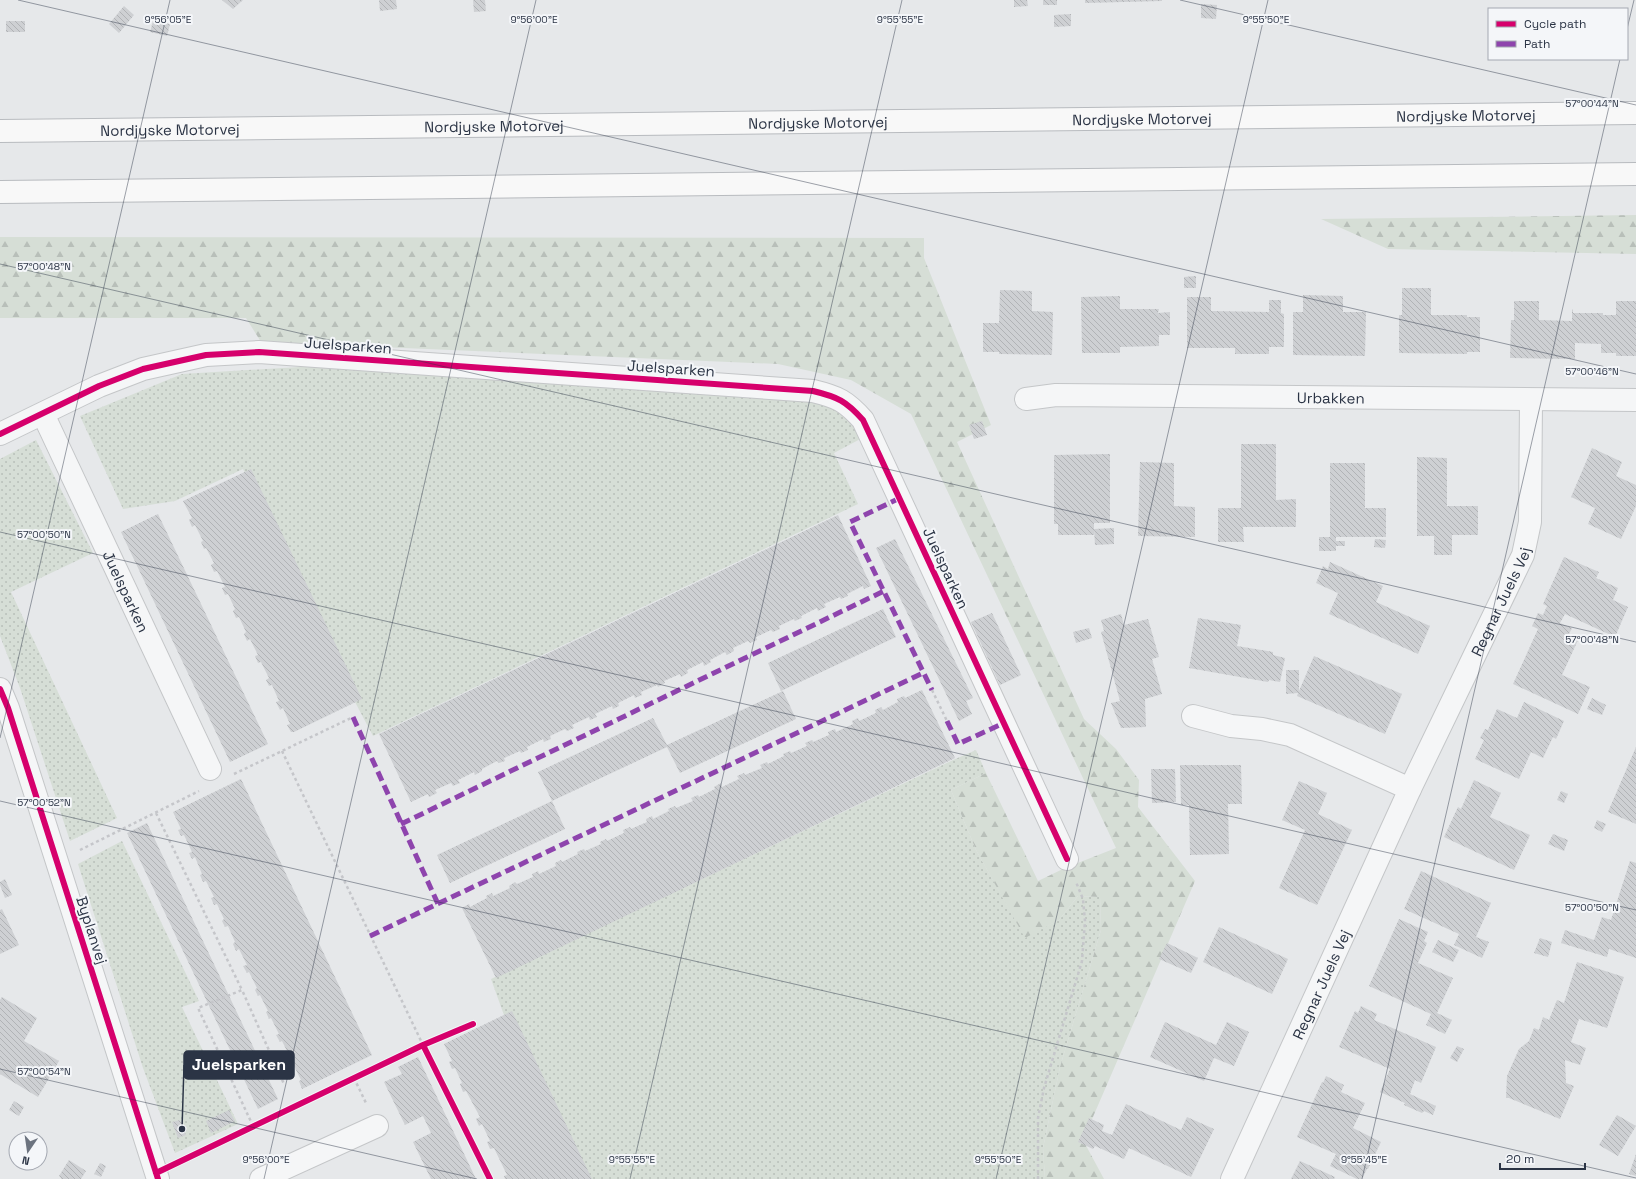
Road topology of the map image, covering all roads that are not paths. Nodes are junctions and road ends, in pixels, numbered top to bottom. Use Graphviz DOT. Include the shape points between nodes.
graph roads {
  1 [pos="1636,113"];
  2 [pos="0,132"];
  3 [pos="1636,174"];
  4 [pos="0,192"];
  5 [pos="1026,399"];
  6 [pos="1531,400"];
  7 [pos="1636,400"];
  8 [pos="42,414"];
  9 [pos="0,434"];
  10 [pos="0,689"];
  11 [pos="1193,716"];
  12 [pos="210,769"];
  13 [pos="1410,789"];
  14 [pos="1067,859"];
  15 [pos="372,1117"];
  16 [pos="158,1179"];
  17 [pos="261,1179"];
  18 [pos="1232,1179"];
  1 -- 2 [label="highway, Nordjyske Motorvej"];
  3 -- 4 [label="highway"];
  5 -- 6 [label="street, Urbakken" via="1056,395"];
  6 -- 7 [label="street, Urbakken"];
  6 -- 13 [label="street, Regnar Juels Vej" via="1530,522 1523,555"];
  8 -- 9 [label="street, Juelsparken"];
  8 -- 12 [label="street, Juelsparken"];
  8 -- 14 [label="street, Juelsparken" via="99,386 143,369 206,355 259,352 805,390 834,396 849,404 863,420"];
  10 -- 16 [label="street, Byplanvej"];
  11 -- 13 [label="street" via="1231,726 1290,735"];
  13 -- 18 [label="street, Regnar Juels Vej"];
  15 -- 17 [label="street"];
}
